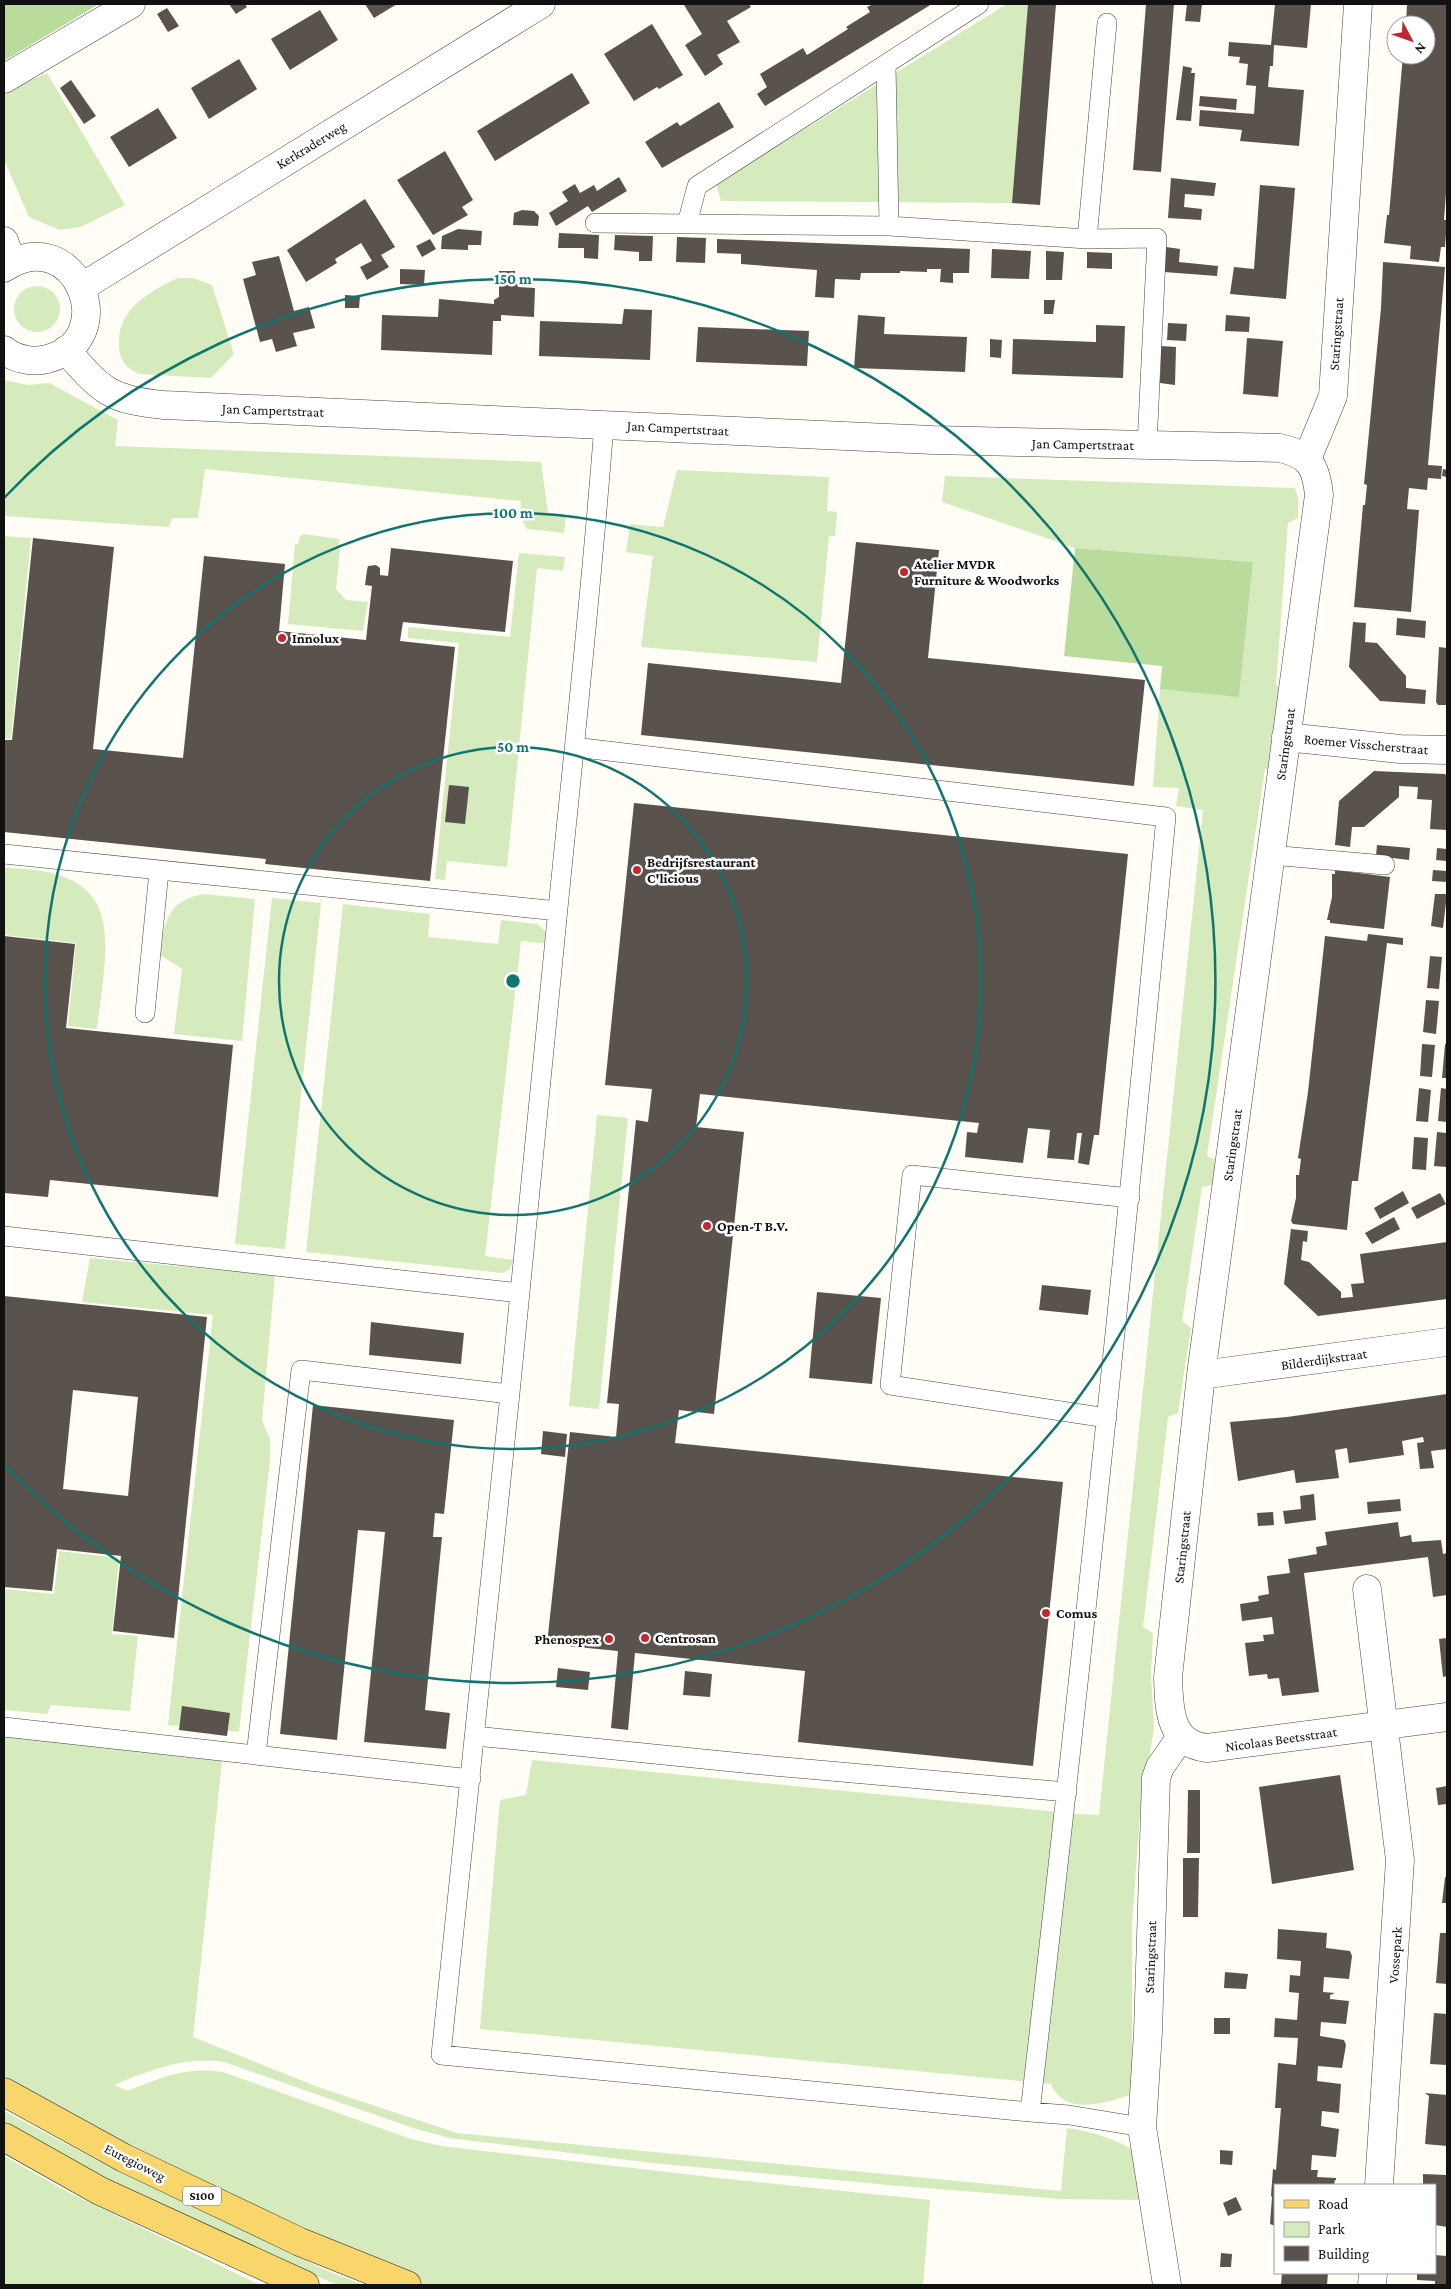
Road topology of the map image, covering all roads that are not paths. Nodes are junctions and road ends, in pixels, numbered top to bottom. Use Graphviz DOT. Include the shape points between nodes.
graph roads {
  1 [pos="131,4"];
  2 [pos="541,4"];
  3 [pos="979,4"];
  4 [pos="1358,4"];
  5 [pos="1108,23"];
  6 [pos="886,64"];
  7 [pos="4,79"];
  8 [pos="595,223"];
  9 [pos="687,224"];
  10 [pos="889,226"];
  11 [pos="1087,239"];
  12 [pos="7,257"];
  13 [pos="82,287"];
  14 [pos="4,350"];
  15 [pos="66,350"];
  16 [pos="604,424"];
  17 [pos="1147,445"];
  18 [pos="1307,460"];
  19 [pos="1286,737"];
  20 [pos="574,747"];
  21 [pos="1447,750"];
  22 [pos="4,854"];
  23 [pos="1270,855"];
  24 [pos="1385,864"];
  25 [pos="159,870"];
  26 [pos="558,911"];
  27 [pos="145,1013"];
  28 [pos="1130,1198"];
  29 [pos="4,1236"];
  30 [pos="520,1294"];
  31 [pos="1447,1342"];
  32 [pos="1201,1375"];
  33 [pos="510,1394"];
  34 [pos="1107,1418"];
  35 [pos="1367,1590"];
  36 [pos="1447,1717"];
  37 [pos="1384,1725"];
  38 [pos="4,1727"];
  39 [pos="475,1736"];
  40 [pos="1181,1737"];
  41 [pos="256,1755"];
  42 [pos="471,1779"];
  43 [pos="1067,1792"];
  44 [pos="4,2092"];
  45 [pos="1030,2112"];
  46 [pos="1142,2126"];
  47 [pos="4,2137"];
  48 [pos="1379,2184"];
  49 [pos="305,2285"];
  50 [pos="407,2285"];
  51 [pos="1167,2285"];
  1 -- 7 [label="street"];
  2 -- 13 [label="street, Kerkraderweg"];
  3 -- 6 [label="lane"];
  4 -- 18 [label="street, Staringstraat" via="1332,396"];
  5 -- 11 [label="lane"];
  6 -- 9 [label="lane" via="697,186"];
  6 -- 10 [label="lane"];
  8 -- 9 [label="lane"];
  9 -- 10 [label="lane"];
  10 -- 11 [label="lane"];
  11 -- 17 [label="lane" via="1156,238"];
  12 -- 13 [label="street" via="48,259 71,272"];
  13 -- 15 [label="street" via="86,317 80,334"];
  14 -- 15 [label="street" via="16,357 32,360 52,358"];
  15 -- 16 [label="street, Jan Campertstraat" via="103,390 136,402"];
  16 -- 17 [label="street, Jan Campertstraat" via="933,440"];
  16 -- 20 [label="lane"];
  17 -- 18 [label="street, Jan Campertstraat" via="1280,448 1296,452"];
  18 -- 19 [label="street, Staringstraat" via="1317,475 1318,495"];
  19 -- 21 [label="street, Roemer Visscherstraat" via="1400,749"];
  19 -- 23 [label="street, Staringstraat"];
  20 -- 26 [label="lane"];
  20 -- 28 [label="lane" via="1166,817"];
  22 -- 25 [label="lane"];
  23 -- 24 [label="lane"];
  23 -- 32 [label="street, Staringstraat"];
  25 -- 26 [label="lane"];
  25 -- 27 [label="lane"];
  26 -- 30 [label="lane"];
  28 -- 34 [label="lane"];
  28 -- 34 [label="lane" via="912,1175 906,1223 890,1385"];
  29 -- 30 [label="lane"];
  30 -- 33 [label="lane"];
  31 -- 32 [label="street, Bilderdijkstraat"];
  32 -- 40 [label="street, Staringstraat" via="1168,1678 1171,1714"];
  33 -- 39 [label="lane"];
  33 -- 41 [label="lane" via="301,1370"];
  34 -- 43 [label="lane"];
  35 -- 37 [label="street"];
  36 -- 37 [label="street, Nicolaas Beetsstraat"];
  37 -- 40 [label="street, Nicolaas Beetsstraat" via="1207,1748 1198,1747"];
  37 -- 48 [label="street, Vossepark" via="1400,1860"];
  38 -- 41 [label="lane"];
  39 -- 42 [label="lane"];
  39 -- 43 [label="lane"];
  40 -- 46 [label="street, Staringstraat" via="1156,1778"];
  41 -- 42 [label="lane"];
  42 -- 45 [label="lane" via="441,2055"];
  43 -- 45 [label="lane"];
  44 -- 50 [label="main road, Euregioweg / S100" via="124,2158 300,2242"];
  45 -- 46 [label="lane"];
  46 -- 51 [label="street, Staringstraat"];
  47 -- 49 [label="main road" via="100,2190"];
}
